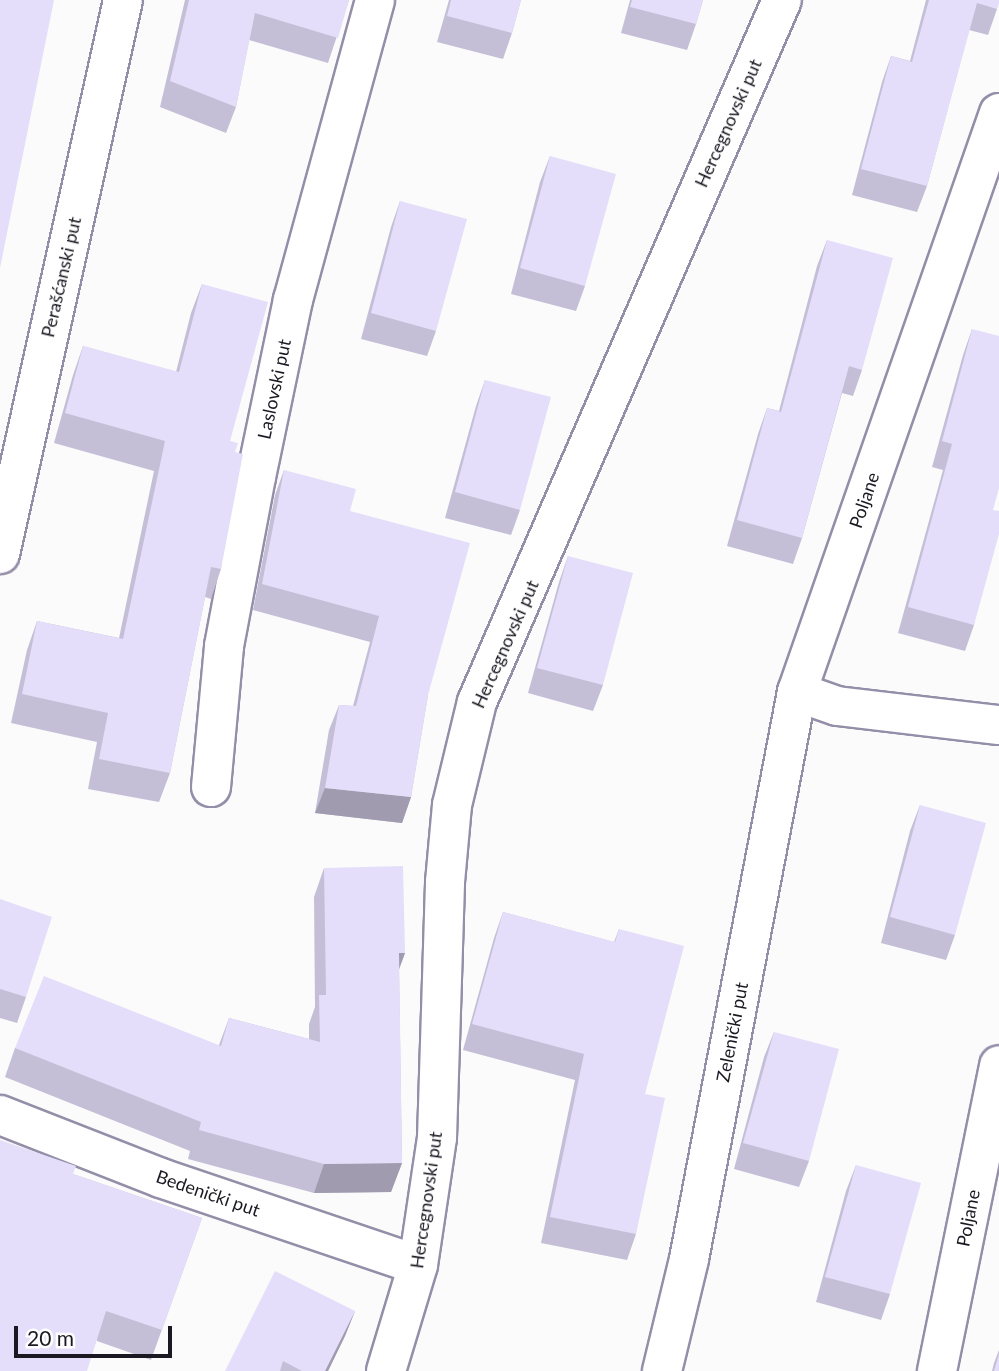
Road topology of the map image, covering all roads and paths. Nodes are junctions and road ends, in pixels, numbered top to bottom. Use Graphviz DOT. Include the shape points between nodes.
graph roads {
  1 [pos="122,0"];
  2 [pos="375,0"];
  3 [pos="782,0"];
  4 [pos="999,113"];
  5 [pos="0,554"];
  6 [pos="797,692"];
  7 [pos="999,724"];
  8 [pos="211,787"];
  9 [pos="999,1065"];
  10 [pos="0,1115"];
  11 [pos="418,1265"];
  12 [pos="386,1371"];
  13 [pos="662,1371"];
  14 [pos="937,1371"];
  1 -- 5 [label="street, Perašćanski put"];
  2 -- 8 [label="street, Laslovski put" via="293,300 261,450 224,646"];
  3 -- 11 [label="street, Hercegnovski put" via="477,702 452,805 445,882 437,1138"];
  4 -- 6 [label="street, Poljane"];
  6 -- 7 [label="street" via="837,706"];
  6 -- 13 [label="street, Zelenički put" via="689,1259"];
  9 -- 14 [label="street, Poljane"];
  10 -- 11 [label="street, Bedenički put" via="161,1178"];
  11 -- 12 [label="street, Hercegnovski put"];
}
